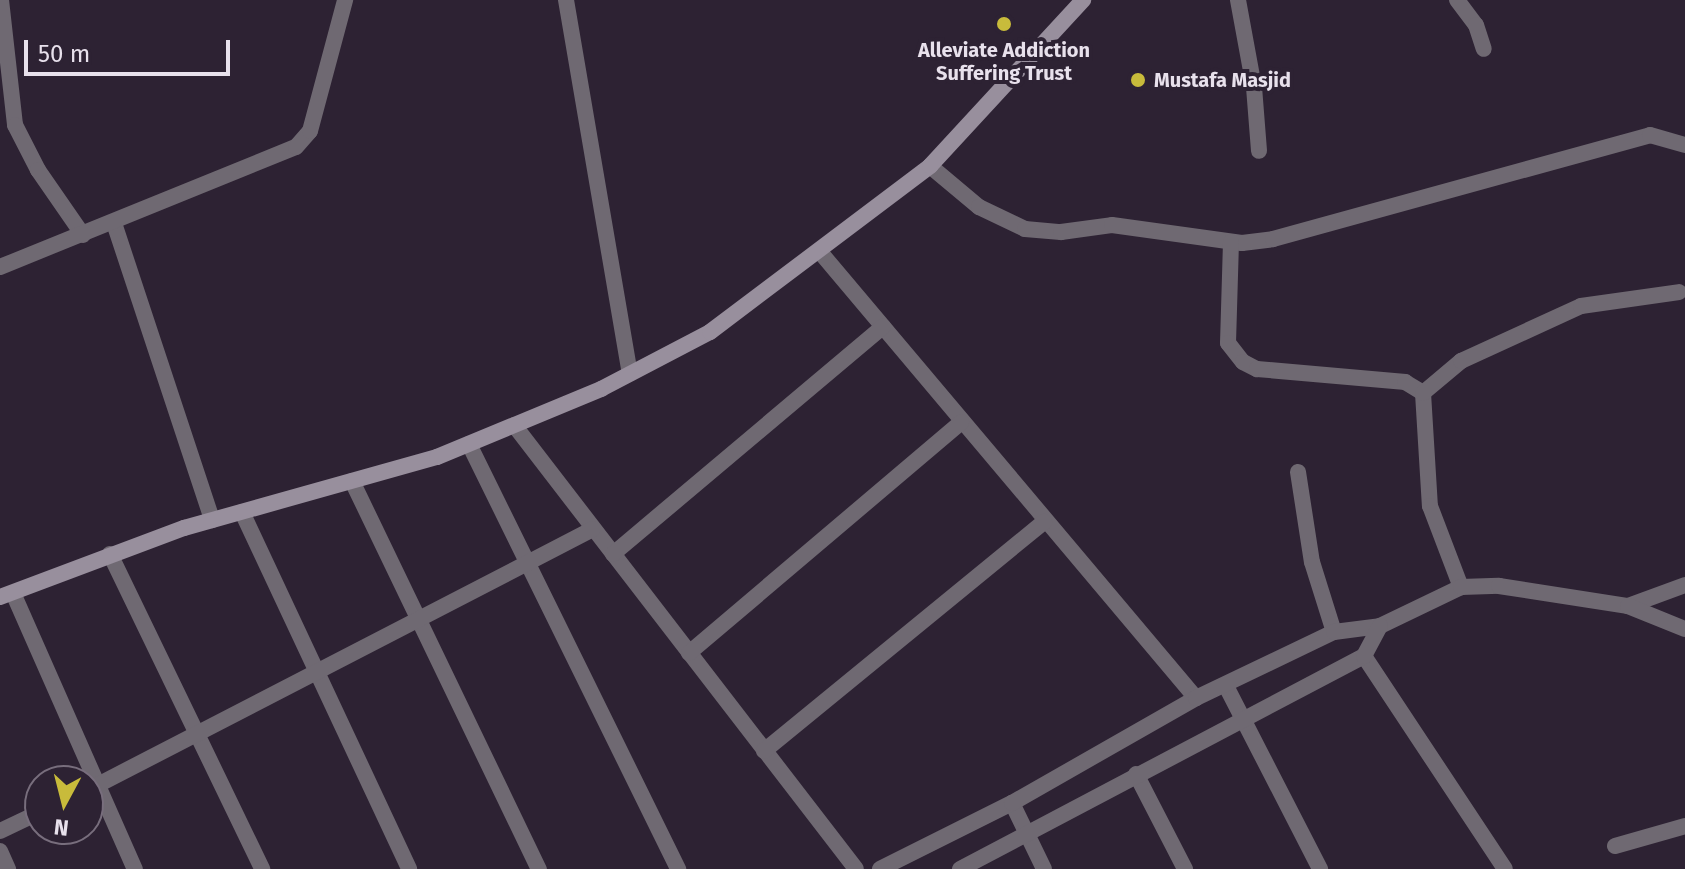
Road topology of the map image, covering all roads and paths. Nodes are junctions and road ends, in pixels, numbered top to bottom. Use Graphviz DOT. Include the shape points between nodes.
graph roads {
  1 [pos="1,0"];
  2 [pos="345,0"];
  3 [pos="566,0"];
  4 [pos="1083,0"];
  5 [pos="1238,0"];
  6 [pos="1457,0"];
  7 [pos="1484,49"];
  8 [pos="1685,145"];
  9 [pos="1259,151"];
  10 [pos="930,166"];
  11 [pos="114,223"];
  12 [pos="83,235"];
  13 [pos="1231,242"];
  14 [pos="821,253"];
  15 [pos="0,267"];
  16 [pos="1679,292"];
  17 [pos="883,327"];
  18 [pos="630,374"];
  19 [pos="1423,393"];
  20 [pos="961,422"];
  21 [pos="514,425"];
  22 [pos="469,444"];
  23 [pos="1298,472"];
  24 [pos="352,481"];
  25 [pos="242,512"];
  26 [pos="212,520"];
  27 [pos="1044,522"];
  28 [pos="593,529"];
  29 [pos="110,554"];
  30 [pos="613,554"];
  31 [pos="527,562"];
  32 [pos="1685,585"];
  33 [pos="1461,587"];
  34 [pos="7,595"];
  35 [pos="1628,606"];
  36 [pos="419,622"];
  37 [pos="1380,626"];
  38 [pos="1685,629"];
  39 [pos="1334,632"];
  40 [pos="689,653"];
  41 [pos="1364,656"];
  42 [pos="318,675"];
  43 [pos="1226,686"];
  44 [pos="1196,698"];
  45 [pos="1242,718"];
  46 [pos="198,737"];
  47 [pos="764,751"];
  48 [pos="83,765"];
  49 [pos="1136,774"];
  50 [pos="104,782"];
  51 [pos="1012,803"];
  52 [pos="104,808"];
  53 [pos="24,820"];
  54 [pos="1685,826"];
  55 [pos="0,831"];
  56 [pos="1026,833"];
  57 [pos="1615,846"];
  58 [pos="0,851"];
  59 [pos="898,865"];
  60 [pos="8,869"];
  61 [pos="135,869"];
  62 [pos="262,869"];
  63 [pos="409,869"];
  64 [pos="539,869"];
  65 [pos="678,869"];
  66 [pos="856,869"];
  67 [pos="880,869"];
  68 [pos="960,869"];
  69 [pos="1044,869"];
  70 [pos="1185,869"];
  71 [pos="1320,869"];
  72 [pos="1505,869"];
  1 -- 12 [label="street" via="15,125 38,170"];
  2 -- 11 [label="street" via="310,131 296,147"];
  3 -- 18 [label="street"];
  4 -- 10 [label="street"];
  5 -- 9 [label="street"];
  6 -- 7 [label="street" via="1476,25"];
  8 -- 13 [label="street" via="1650,135 1273,239"];
  10 -- 13 [label="street" via="979,207 1025,229 1061,232 1112,225"];
  10 -- 14 [label="street"];
  11 -- 12 [label="street"];
  11 -- 26 [label="street"];
  12 -- 15 [label="street"];
  13 -- 19 [label="street" via="1228,343 1243,362 1257,369 1405,382"];
  14 -- 17 [label="street"];
  14 -- 18 [label="street" via="710,332"];
  16 -- 19 [label="street" via="1581,306 1461,361"];
  17 -- 20 [label="street"];
  17 -- 30 [label="street"];
  18 -- 21 [label="street"];
  19 -- 33 [label="street" via="1430,506"];
  20 -- 27 [label="street"];
  20 -- 40 [label="street"];
  21 -- 22 [label="street"];
  21 -- 28 [label="street"];
  22 -- 24 [label="street"];
  22 -- 31 [label="street"];
  23 -- 39 [label="street" via="1312,562"];
  24 -- 25 [label="street"];
  24 -- 36 [label="street"];
  25 -- 26 [label="street"];
  25 -- 42 [label="street"];
  26 -- 29 [label="street"];
  27 -- 44 [label="street"];
  27 -- 47 [label="street"];
  28 -- 30 [label="street"];
  28 -- 31 [label="street"];
  29 -- 34 [label="street"];
  29 -- 46 [label="street"];
  30 -- 40 [label="street"];
  31 -- 36 [label="street"];
  31 -- 65 [label="street"];
  32 -- 35 [label="street"];
  33 -- 35 [label="street" via="1499,586"];
  33 -- 37 [label="street"];
  34 -- 48 [label="street"];
  35 -- 38 [label="street"];
  36 -- 42 [label="street"];
  36 -- 64 [label="street"];
  37 -- 39 [label="street"];
  37 -- 41 [label="street"];
  39 -- 43 [label="street"];
  40 -- 47 [label="street"];
  41 -- 45 [label="street"];
  41 -- 72 [label="street"];
  42 -- 46 [label="street"];
  42 -- 63 [label="street"];
  43 -- 44 [label="street"];
  43 -- 45 [label="street"];
  44 -- 51 [label="street"];
  45 -- 49 [label="street"];
  45 -- 71 [label="street"];
  46 -- 50 [label="street"];
  46 -- 62 [label="street"];
  47 -- 66 [label="street"];
  49 -- 56 [label="street"];
  49 -- 70 [label="street"];
  51 -- 56 [label="street"];
  51 -- 59 [label="street"];
  52 -- 61 [label="street"];
  53 -- 55 [label="street"];
  54 -- 57 [label="street"];
  56 -- 68 [label="street"];
  56 -- 69 [label="street"];
  58 -- 60 [label="street"];
  59 -- 67 [label="street"];
}
